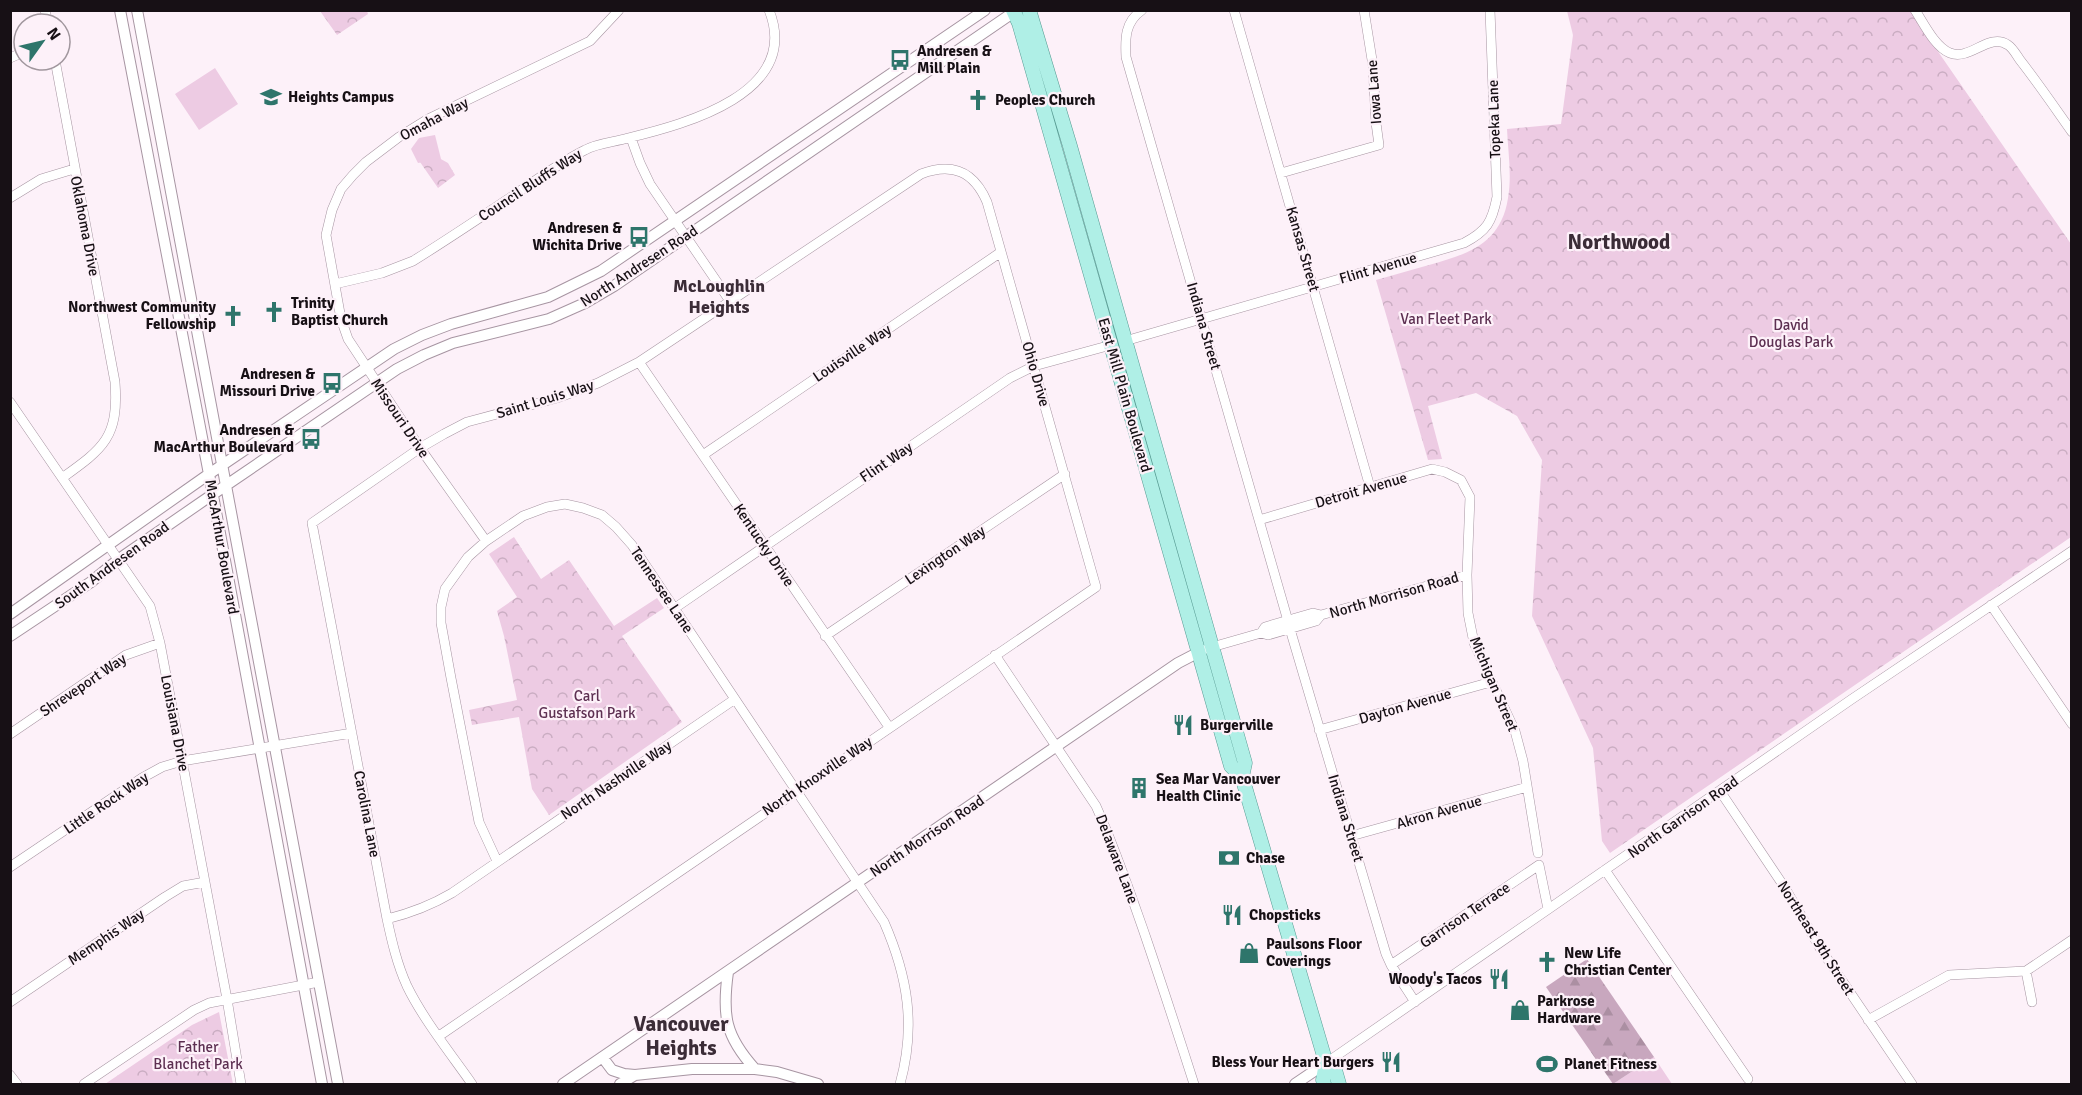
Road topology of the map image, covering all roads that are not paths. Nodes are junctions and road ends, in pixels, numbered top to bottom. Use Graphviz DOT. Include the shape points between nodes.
graph roads {
  1 [pos="120,10"];
  2 [pos="137,10"];
  3 [pos="619,10"];
  4 [pos="769,10"];
  5 [pos="985,10"];
  6 [pos="1029,10"];
  7 [pos="1142,10"];
  8 [pos="1234,10"];
  9 [pos="1364,10"];
  10 [pos="1490,10"];
  11 [pos="1915,10"];
  12 [pos="1014,11"];
  13 [pos="57,72"];
  14 [pos="2072,132"];
  15 [pos="631,138"];
  16 [pos="74,169"];
  17 [pos="961,172"];
  18 [pos="1281,173"];
  19 [pos="10,198"];
  20 [pos="676,221"];
  21 [pos="1487,226"];
  22 [pos="686,236"];
  23 [pos="1001,252"];
  24 [pos="335,284"];
  25 [pos="1313,286"];
  26 [pos="730,301"];
  27 [pos="1203,318"];
  28 [pos="1125,341"];
  29 [pos="1111,345"];
  30 [pos="639,362"];
  31 [pos="1034,366"];
  32 [pos="366,368"];
  33 [pos="376,382"];
  34 [pos="10,402"];
  35 [pos="420,448"];
  36 [pos="703,455"];
  37 [pos="222,465"];
  38 [pos="209,474"];
  39 [pos="1065,474"];
  40 [pos="62,478"];
  41 [pos="1461,480"];
  42 [pos="226,485"];
  43 [pos="1370,487"];
  44 [pos="213,494"];
  45 [pos="1259,520"];
  46 [pos="312,523"];
  47 [pos="486,541"];
  48 [pos="764,545"];
  49 [pos="109,546"];
  50 [pos="2072,551"];
  51 [pos="119,559"];
  52 [pos="1467,574"];
  53 [pos="1096,586"];
  54 [pos="1990,605"];
  55 [pos="675,608"];
  56 [pos="10,614"];
  57 [pos="1289,625"];
  58 [pos="10,636"];
  59 [pos="825,636"];
  60 [pos="160,643"];
  61 [pos="1205,650"];
  62 [pos="995,655"];
  63 [pos="1491,682"];
  64 [pos="735,699"];
  65 [pos="2072,724"];
  66 [pos="889,728"];
  67 [pos="1319,730"];
  68 [pos="352,733"];
  69 [pos="10,734"];
  70 [pos="274,747"];
  71 [pos="1058,747"];
  72 [pos="260,750"];
  73 [pos="182,761"];
  74 [pos="1527,787"];
  75 [pos="796,790"];
  76 [pos="1720,791"];
  77 [pos="1351,836"];
  78 [pos="1538,853"];
  79 [pos="497,861"];
  80 [pos="10,867"];
  81 [pos="1605,870"];
  82 [pos="205,882"];
  83 [pos="859,882"];
  84 [pos="1548,909"];
  85 [pos="387,919"];
  86 [pos="2072,940"];
  87 [pos="1391,966"];
  88 [pos="2026,971"];
  89 [pos="728,972"];
  90 [pos="319,982"];
  91 [pos="303,986"];
  92 [pos="227,999"];
  93 [pos="10,1002"];
  94 [pos="1415,1002"];
  95 [pos="2032,1002"];
  96 [pos="1868,1020"];
  97 [pos="439,1036"];
  98 [pos="603,1058"];
  99 [pos="1326,1063"];
  100 [pos="755,1069"];
  101 [pos="10,1075"];
  102 [pos="635,1075"];
  103 [pos="1748,1079"];
  104 [pos="17,1084"];
  105 [pos="84,1084"];
  106 [pos="241,1084"];
  107 [pos="322,1084"];
  108 [pos="338,1084"];
  109 [pos="472,1084"];
  110 [pos="563,1084"];
  111 [pos="620,1084"];
  112 [pos="818,1084"];
  113 [pos="900,1084"];
  114 [pos="1194,1084"];
  115 [pos="1299,1084"];
  116 [pos="1324,1084"];
  117 [pos="1339,1084"];
  118 [pos="1912,1084"];
  1 -- 38 [label="street, MacArthur Boulevard"];
  2 -- 37 [label="street, MacArthur Boulevard"];
  3 -- 24 [label="street, Omaha Way" via="590,41 428,119 366,162 341,189 332,210 327,235"];
  4 -- 15 [label="street, Council Bluffs Way" via="775,45 765,70 751,87 715,110"];
  5 -- 20 [label="street, North Andresen Road"];
  6 -- 28 [label="main road, East Mill Plain Boulevard"];
  7 -- 27 [label="street, Indiana Street" via="1125,32 1126,57"];
  8 -- 18 [label="street, Kansas Street"];
  9 -- 18 [label="street, Iowa Lane" via="1373,66 1378,145"];
  10 -- 21 [label="street, Topeka Lane" via="1497,197"];
  11 -- 14 [label="street" via="1950,53 1971,51 1991,42 2008,45"];
  12 -- 22 [label="street, North Andresen Road"];
  12 -- 29 [label="main road, East Mill Plain Boulevard"];
  13 -- 16 [label="street, Oklahoma Drive"];
  15 -- 20 [label="street" via="650,184"];
  15 -- 24 [label="street, Council Bluffs Way" via="588,148 570,157 413,261"];
  16 -- 19 [label="street" via="41,179"];
  16 -- 40 [label="street, Oklahoma Drive" via="117,405 106,441"];
  17 -- 23 [label="street, Ohio Drive" via="982,190"];
  17 -- 26 [label="street, Saint Louis Way" via="948,168 921,174"];
  18 -- 25 [label="street, Kansas Street"];
  20 -- 22 [label="street"];
  20 -- 32 [label="street, North Andresen Road" via="578,284 525,305 422,335"];
  21 -- 25 [label="street, Flint Avenue" via="1464,243"];
  22 -- 26 [label="street"];
  22 -- 33 [label="street, North Andresen Road" via="585,303 549,319 453,344"];
  23 -- 31 [label="street, Ohio Drive"];
  23 -- 36 [label="street, Louisville Way"];
  24 -- 32 [label="street, Missouri Drive" via="348,339"];
  25 -- 27 [label="street, Flint Avenue"];
  25 -- 43 [label="street, Kansas Street"];
  26 -- 30 [label="street, Saint Louis Way"];
  27 -- 28 [label="street, Flint Avenue"];
  27 -- 45 [label="street, Indiana Street"];
  28 -- 61 [label="main road, East Mill Plain Boulevard"];
  29 -- 31 [label="street, Flint Way"];
  29 -- 61 [label="main road, East Mill Plain Boulevard"];
  30 -- 35 [label="street, Saint Louis Way" via="557,398 467,422"];
  30 -- 36 [label="street, Kentucky Drive"];
  31 -- 39 [label="street, Ohio Drive"];
  31 -- 48 [label="street, Flint Way" via="1010,378"];
  32 -- 33 [label="street, Missouri Drive"];
  32 -- 37 [label="street, North Andresen Road"];
  33 -- 35 [label="street, Missouri Drive"];
  33 -- 42 [label="street, North Andresen Road"];
  34 -- 40 [label="street, Louisiana Drive"];
  35 -- 46 [label="street, Saint Louis Way"];
  35 -- 47 [label="street, Missouri Drive"];
  36 -- 48 [label="street, Kentucky Drive"];
  37 -- 38 [label="street, North Andresen Road"];
  37 -- 42 [label="street, MacArthur Boulevard"];
  38 -- 44 [label="street, MacArthur Boulevard"];
  38 -- 49 [label="street, South Andresen Road"];
  39 -- 53 [label="street, Ohio Drive"];
  39 -- 59 [label="street, Lexington Way"];
  40 -- 49 [label="street, Louisiana Drive"];
  41 -- 43 [label="street, Detroit Avenue" via="1432,469"];
  41 -- 52 [label="street, Michigan Street" via="1470,497"];
  42 -- 44 [label="street, North Andresen Road"];
  42 -- 70 [label="street, MacArthur Boulevard"];
  43 -- 45 [label="street, Detroit Avenue"];
  44 -- 51 [label="street, South Andresen Road"];
  44 -- 72 [label="street, MacArthur Boulevard"];
  45 -- 57 [label="street, Indiana Street"];
  46 -- 68 [label="street, Carolina Lane"];
  47 -- 55 [label="street, Tennessee Lane" via="523,516 547,507 565,504 583,508 616,526"];
  47 -- 79 [label="street, Tennessee Lane" via="468,556 445,589 441,623 479,822"];
  48 -- 55 [label="street, Flint Way"];
  48 -- 59 [label="street, Kentucky Drive"];
  49 -- 51 [label="street, Louisiana Drive"];
  49 -- 56 [label="street, South Andresen Road"];
  50 -- 54 [label="street, North Garrison Road"];
  51 -- 58 [label="street, South Andresen Road"];
  51 -- 60 [label="street, Louisiana Drive" via="150,606"];
  52 -- 57 [label="street, North Morrison Road" via="1321,615 1313,613"];
  52 -- 63 [label="street, Michigan Street" via="1474,643"];
  53 -- 62 [label="street, North Knoxville Way"];
  54 -- 65 [label="street"];
  54 -- 76 [label="street, North Garrison Road"];
  55 -- 64 [label="street, Tennessee Lane"];
  57 -- 61 [label="street, North Morrison Road" via="1266,627 1262,633"];
  57 -- 67 [label="street, Indiana Street"];
  59 -- 66 [label="street, Kentucky Drive"];
  60 -- 69 [label="street, Shreveport Way" via="126,655"];
  60 -- 73 [label="street, Louisiana Drive"];
  61 -- 71 [label="street, North Morrison Road" via="1178,663"];
  61 -- 99 [label="main road, East Mill Plain Boulevard" via="1245,763 1242,777"];
  62 -- 66 [label="street, North Knoxville Way"];
  62 -- 71 [label="street, Delaware Lane"];
  63 -- 67 [label="street, Dayton Avenue"];
  63 -- 74 [label="street, Michigan Street" via="1515,731"];
  64 -- 75 [label="street, Tennessee Lane"];
  64 -- 79 [label="street, North Nashville Way"];
  66 -- 75 [label="street, North Knoxville Way"];
  67 -- 77 [label="street, Indiana Street"];
  68 -- 70 [label="street, Little Rock Way"];
  68 -- 85 [label="street, Carolina Lane"];
  70 -- 72 [label="street, Little Rock Way"];
  70 -- 90 [label="street, MacArthur Boulevard"];
  71 -- 83 [label="street, North Morrison Road"];
  71 -- 114 [label="street, Delaware Lane" via="1109,833"];
  72 -- 73 [label="street, Little Rock Way"];
  72 -- 91 [label="street, MacArthur Boulevard"];
  73 -- 80 [label="street, Little Rock Way" via="142,778"];
  73 -- 82 [label="street, Louisiana Drive"];
  74 -- 77 [label="street, Akron Avenue"];
  74 -- 78 [label="street, Michigan Street"];
  75 -- 83 [label="street, Tennessee Lane"];
  75 -- 97 [label="street, North Knoxville Way"];
  76 -- 81 [label="street, North Garrison Road"];
  76 -- 96 [label="street, Northeast 9th Street"];
  77 -- 87 [label="street, Indiana Street"];
  79 -- 85 [label="street, North Nashville Way" via="433,904"];
  81 -- 84 [label="street, North Garrison Road"];
  81 -- 103 [label="street"];
  82 -- 92 [label="street, Louisiana Drive"];
  82 -- 93 [label="street, Memphis Way" via="183,886 165,897"];
  83 -- 89 [label="street, North Morrison Road"];
  83 -- 113 [label="street, Tennessee Lane" via="884,922 903,973 909,1019"];
  84 -- 87 [label="street, Garrison Terrace" via="1539,865"];
  84 -- 94 [label="street, North Garrison Road"];
  85 -- 97 [label="street, Carolina Lane" via="408,987"];
  86 -- 88 [label="street"];
  87 -- 94 [label="street, Indiana Street"];
  88 -- 95 [label="street"];
  88 -- 96 [label="street" via="1949,975"];
  89 -- 98 [label="street, North Morrison Road"];
  89 -- 100 [label="street" via="726,1019 732,1039"];
  90 -- 91 [label="street"];
  90 -- 108 [label="street, MacArthur Boulevard"];
  91 -- 92 [label="street"];
  91 -- 107 [label="street, MacArthur Boulevard"];
  92 -- 105 [label="street" via="194,1010"];
  92 -- 106 [label="street, Louisiana Drive"];
  94 -- 99 [label="street, North Garrison Road"];
  96 -- 118 [label="street, Northeast 9th Street"];
  97 -- 109 [label="street, Carolina Lane"];
  98 -- 102 [label="street" via="612,1070"];
  98 -- 110 [label="street, North Morrison Road"];
  99 -- 115 [label="street, North Garrison Road"];
  99 -- 116 [label="main road, East Mill Plain Boulevard"];
  99 -- 117 [label="main road, East Mill Plain Boulevard" via="1335,1071"];
  100 -- 102 [label="street" via="692,1069"];
  100 -- 112 [label="street"];
  101 -- 104 [label="street"];
  102 -- 111 [label="street"];
}
